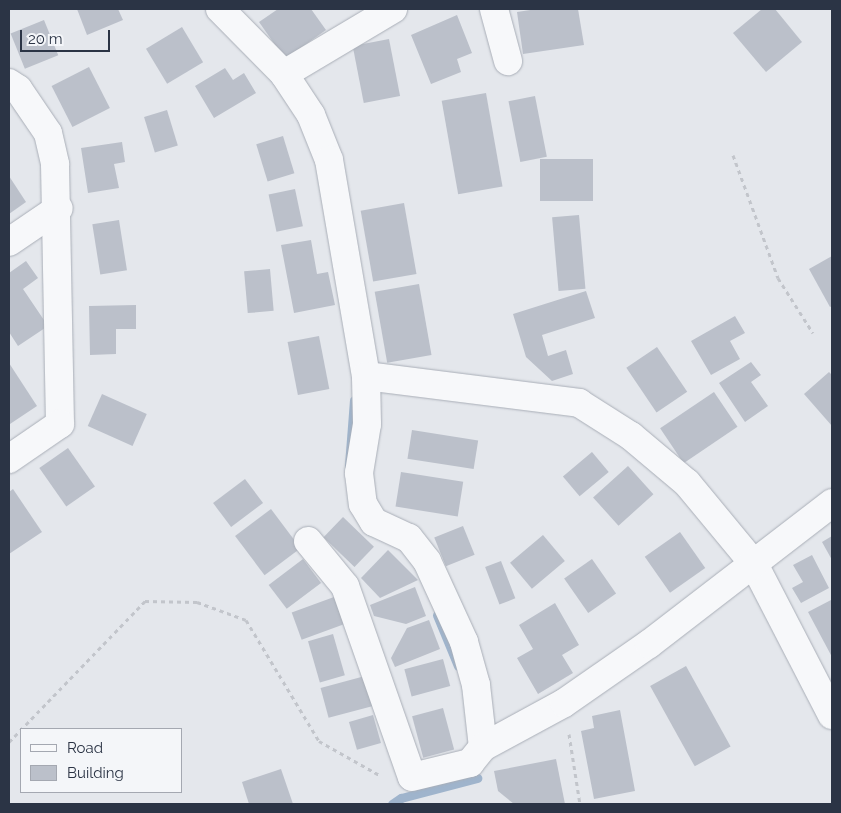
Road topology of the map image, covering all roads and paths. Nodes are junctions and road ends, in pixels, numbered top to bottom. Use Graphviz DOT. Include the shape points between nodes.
graph roads {
  1 [pos="220,9"];
  2 [pos="393,9"];
  3 [pos="494,9"];
  4 [pos="508,61"];
  5 [pos="284,74"];
  6 [pos="9,83"];
  7 [pos="733,155"];
  8 [pos="59,208"];
  9 [pos="9,242"];
  10 [pos="813,333"];
  11 [pos="366,376"];
  12 [pos="9,458"];
  13 [pos="832,503"];
  14 [pos="308,541"];
  15 [pos="754,564"];
  16 [pos="564,703"];
  17 [pos="832,715"];
  18 [pos="23,728"];
  19 [pos="20,731"];
  20 [pos="9,742"];
  21 [pos="483,747"];
  22 [pos="386,779"];
  23 [pos="580,804"];
  1 -- 5 [label="street"];
  2 -- 5 [label="street"];
  3 -- 4 [label="street"];
  5 -- 11 [label="street" via="311,115 329,160"];
  6 -- 8 [label="street" via="18,89 48,133"];
  7 -- 10 [label="path" via="778,278"];
  8 -- 9 [label="street"];
  8 -- 12 [label="street" via="60,424"];
  11 -- 15 [label="street" via="579,404 631,436 687,482"];
  11 -- 21 [label="street" via="367,424 359,473 363,504 374,522 409,538 427,561 464,642 476,685"];
  13 -- 15 [label="street"];
  14 -- 21 [label="street" via="344,586 412,777 470,764"];
  15 -- 16 [label="street"];
  15 -- 17 [label="street"];
  16 -- 21 [label="street"];
  16 -- 23 [label="path"];
  18 -- 22 [label="path" via="145,601 197,602 246,620 319,741"];
  19 -- 20 [label="path"];
}
